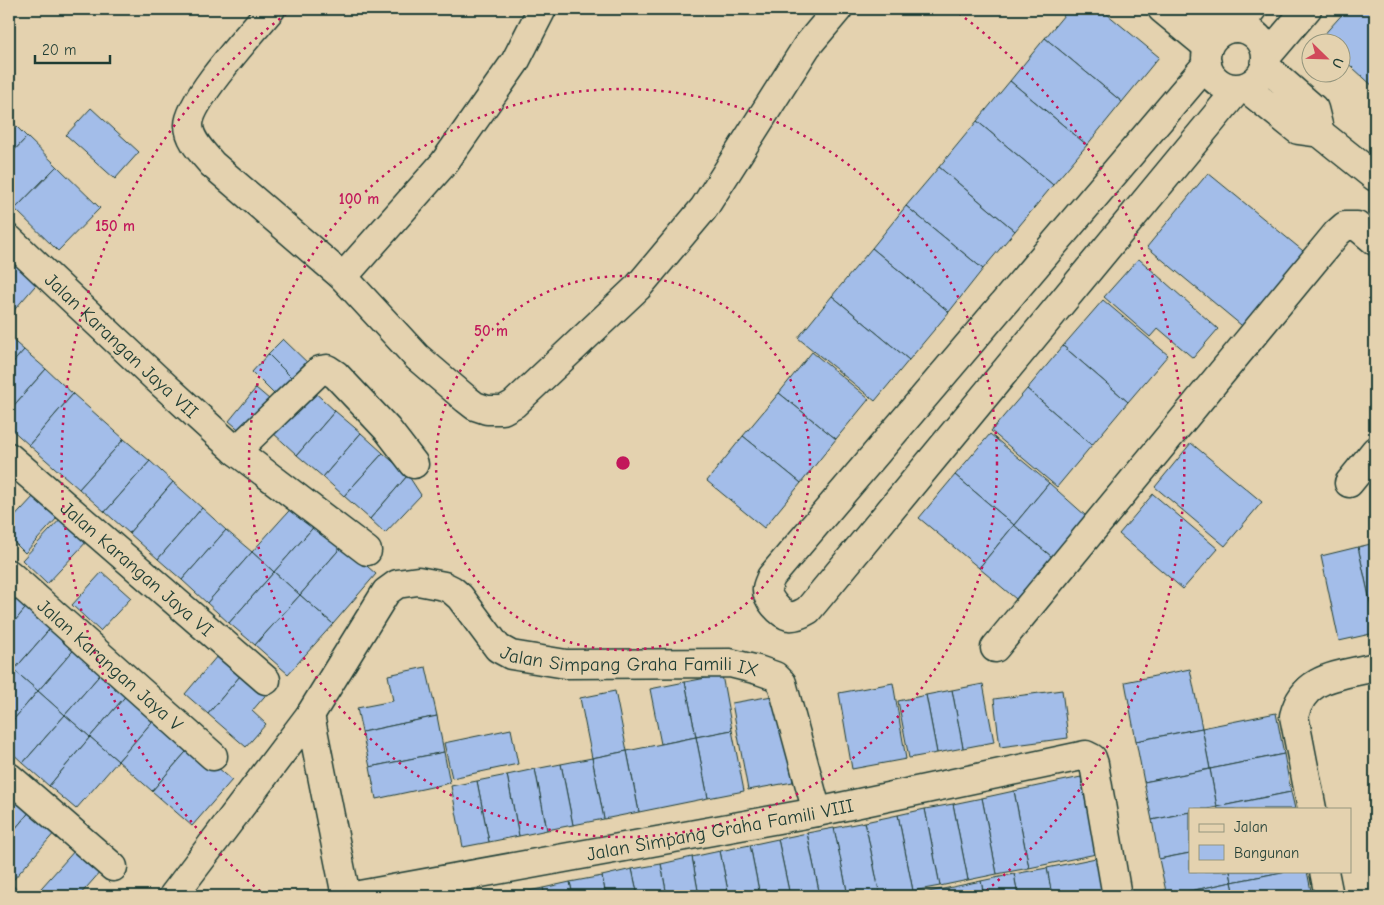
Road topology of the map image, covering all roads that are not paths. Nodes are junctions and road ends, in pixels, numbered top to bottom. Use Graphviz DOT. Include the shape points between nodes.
graph roads {
  1 [pos="271,9"];
  2 [pos="542,9"];
  3 [pos="838,9"];
  4 [pos="1162,9"];
  5 [pos="1202,9"];
  6 [pos="1307,9"];
  7 [pos="1226,36"];
  8 [pos="1266,62"];
  9 [pos="1242,88"];
  10 [pos="1320,133"];
  11 [pos="1375,177"];
  12 [pos="9,238"];
  13 [pos="1375,241"];
  14 [pos="343,277"];
  15 [pos="236,451"];
  16 [pos="1375,451"];
  17 [pos="9,457"];
  18 [pos="414,464"];
  19 [pos="1349,483"];
  20 [pos="367,551"];
  21 [pos="9,574"];
  22 [pos="995,648"];
  23 [pos="1375,667"];
  24 [pos="266,680"];
  25 [pos="310,715"];
  26 [pos="213,756"];
  27 [pos="9,777"];
  28 [pos="1312,808"];
  29 [pos="817,812"];
  30 [pos="113,867"];
  31 [pos="1324,872"];
  32 [pos="173,896"];
  33 [pos="346,896"];
  34 [pos="354,896"];
  35 [pos="1117,896"];
  36 [pos="1328,896"];
  1 -- 14 [label="street" via="201,94 192,111 190,131 194,142 212,164"];
  2 -- 14 [label="street" via="515,62 444,163"];
  3 -- 14 [label="street" via="807,46 704,208 638,287 514,404 502,410 475,406 418,357"];
  4 -- 7 [label="street"];
  5 -- 7 [label="street"];
  6 -- 8 [label="street"];
  7 -- 8 [label="street" via="1248,30 1264,45"];
  7 -- 9 [label="street" via="1213,78 1224,87"];
  7 -- 9 [label="street" via="771,578 768,594 786,615 808,610"];
  8 -- 9 [label="street" via="1259,79"];
  8 -- 10 [label="street" via="1314,109"];
  9 -- 10 [label="street" via="1298,130"];
  10 -- 11 [label="street"];
  12 -- 15 [label="street, Jalan Karangan Jaya VII"];
  13 -- 22 [label="street" via="1357,226 1345,226 1337,233"];
  15 -- 18 [label="street" via="320,370 327,369 387,429"];
  15 -- 20 [label="street, Jalan Karangan Jaya VII"];
  16 -- 19 [label="street"];
  17 -- 24 [label="street, Jalan Karangan Jaya VI"];
  21 -- 26 [label="street, Jalan Karangan Jaya V"];
  23 -- 28 [label="street" via="1318,681 1305,691 1297,704 1294,716"];
  25 -- 29 [label="street, Jalan Simpang Graha Famili IX" via="386,592 397,584 418,581 452,590 498,648 511,655 566,664 730,663 775,676 782,684"];
  25 -- 32 [label="street, Jalan Simpang Graha Famili IX"];
  25 -- 33 [label="street"];
  27 -- 30 [label="street"];
  29 -- 34 [label="street, Jalan Simpang Graha Famili VIII"];
  29 -- 35 [label="street, Jalan Simpang Graha Famili VIII" via="1086,755 1094,764"];
  31 -- 36 [label="street"];
}
